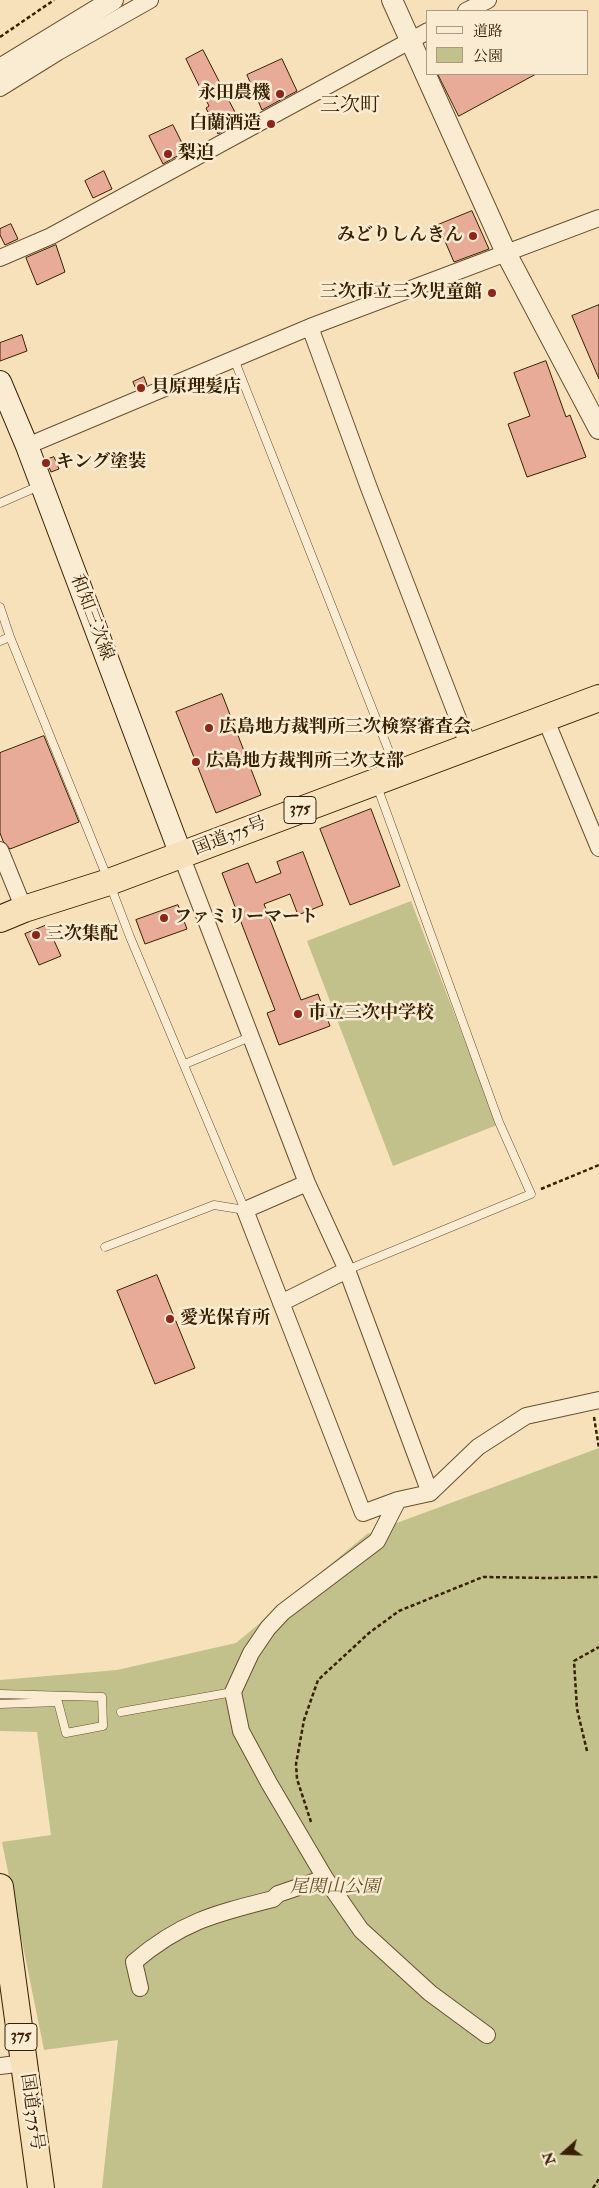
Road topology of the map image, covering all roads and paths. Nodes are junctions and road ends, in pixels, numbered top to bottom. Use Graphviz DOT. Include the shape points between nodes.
graph roads {
  1 [pos="54,0"];
  2 [pos="113,0"];
  3 [pos="150,0"];
  4 [pos="392,0"];
  5 [pos="488,0"];
  6 [pos="468,10"];
  7 [pos="419,35"];
  8 [pos="0,37"];
  9 [pos="426,52"];
  10 [pos="0,69"];
  11 [pos="435,75"];
  12 [pos="0,88"];
  13 [pos="599,218"];
  14 [pos="507,254"];
  15 [pos="0,258"];
  16 [pos="310,327"];
  17 [pos="234,358"];
  18 [pos="1,385"];
  19 [pos="599,429"];
  20 [pos="26,446"];
  21 [pos="41,486"];
  22 [pos="0,503"];
  23 [pos="0,608"];
  24 [pos="10,637"];
  25 [pos="0,641"];
  26 [pos="599,698"];
  27 [pos="545,718"];
  28 [pos="469,747"];
  29 [pos="387,778"];
  30 [pos="599,848"];
  31 [pos="0,850"];
  32 [pos="181,855"];
  33 [pos="109,882"];
  34 [pos="6,916"];
  35 [pos="250,1037"];
  36 [pos="185,1064"];
  37 [pos="599,1165"];
  38 [pos="307,1183"];
  39 [pos="531,1194"];
  40 [pos="245,1210"];
  41 [pos="105,1247"];
  42 [pos="347,1270"];
  43 [pos="281,1303"];
  44 [pos="595,1401"];
  45 [pos="599,1448"];
  46 [pos="430,1493"];
  47 [pos="398,1500"];
  48 [pos="599,1577"];
  49 [pos="599,1647"];
  50 [pos="233,1692"];
  51 [pos="0,1694"];
  52 [pos="0,1704"];
  53 [pos="121,1712"];
  54 [pos="587,1751"];
  55 [pos="312,1825"];
  56 [pos="325,1878"];
  57 [pos="0,1887"];
  58 [pos="140,1988"];
  59 [pos="487,2035"];
  60 [pos="12,2064"];
  61 [pos="599,2178"];
  62 [pos="41,2188"];
  63 [pos="593,2188"];
  1 -- 8 [label="path"];
  2 -- 10 [label="street"];
  3 -- 12 [label="street"];
  4 -- 7 [label="street"];
  5 -- 6 [label="street"];
  7 -- 9 [label="street"];
  7 -- 15 [label="street" via="52,236"];
  11 -- 14 [label="street"];
  13 -- 14 [label="street"];
  14 -- 16 [label="street"];
  14 -- 19 [label="street"];
  16 -- 17 [label="street"];
  16 -- 28 [label="street"];
  17 -- 20 [label="street"];
  17 -- 29 [label="lane"];
  18 -- 20 [label="main road, 和知三次線"];
  20 -- 21 [label="main road, 和知三次線"];
  21 -- 22 [label="lane"];
  21 -- 32 [label="main road, 和知三次線"];
  23 -- 24 [label="lane"];
  24 -- 25 [label="lane"];
  24 -- 33 [label="lane"];
  26 -- 27 [label="highway, 国道375号 / 375"];
  27 -- 28 [label="highway, 国道375号 / 375"];
  27 -- 30 [label="street"];
  28 -- 29 [label="highway, 国道375号 / 375"];
  29 -- 32 [label="highway, 国道375号 / 375"];
  29 -- 39 [label="lane" via="499,1122"];
  31 -- 34 [label="street"];
  32 -- 33 [label="highway, 国道375号 / 375"];
  32 -- 35 [label="street"];
  33 -- 34 [label="highway, 国道375号 / 375"];
  33 -- 36 [label="lane"];
  35 -- 36 [label="lane"];
  35 -- 38 [label="street"];
  36 -- 40 [label="lane"];
  37 -- 39 [label="path"];
  38 -- 40 [label="street"];
  38 -- 42 [label="street"];
  39 -- 42 [label="lane"];
  40 -- 41 [label="lane" via="214,1205"];
  40 -- 43 [label="street"];
  42 -- 43 [label="street"];
  42 -- 46 [label="street"];
  43 -- 47 [label="street" via="362,1513"];
  44 -- 45 [label="path"];
  44 -- 46 [label="street" via="526,1416 478,1447"];
  46 -- 47 [label="street"];
  47 -- 50 [label="street" via="377,1541 283,1612 268,1628 251,1653"];
  48 -- 55 [label="path" via="483,1577 400,1611 369,1633 318,1680 304,1720 296,1764 297,1779"];
  49 -- 54 [label="path" via="574,1661 577,1709"];
  50 -- 53 [label="lane"];
  50 -- 56 [label="street" via="241,1731"];
  51 -- 52 [label="lane" via="102,1697 103,1726 66,1733 58,1702"];
  56 -- 58 [label="street" via="278,1894 273,1899 189,1923 156,1943 134,1962"];
  56 -- 59 [label="street" via="360,1930 430,1993"];
  57 -- 60 [label="highway, 国道375号 / 375"];
  60 -- 62 [label="highway, 国道375号 / 375"];
  61 -- 63 [label="path"];
}
